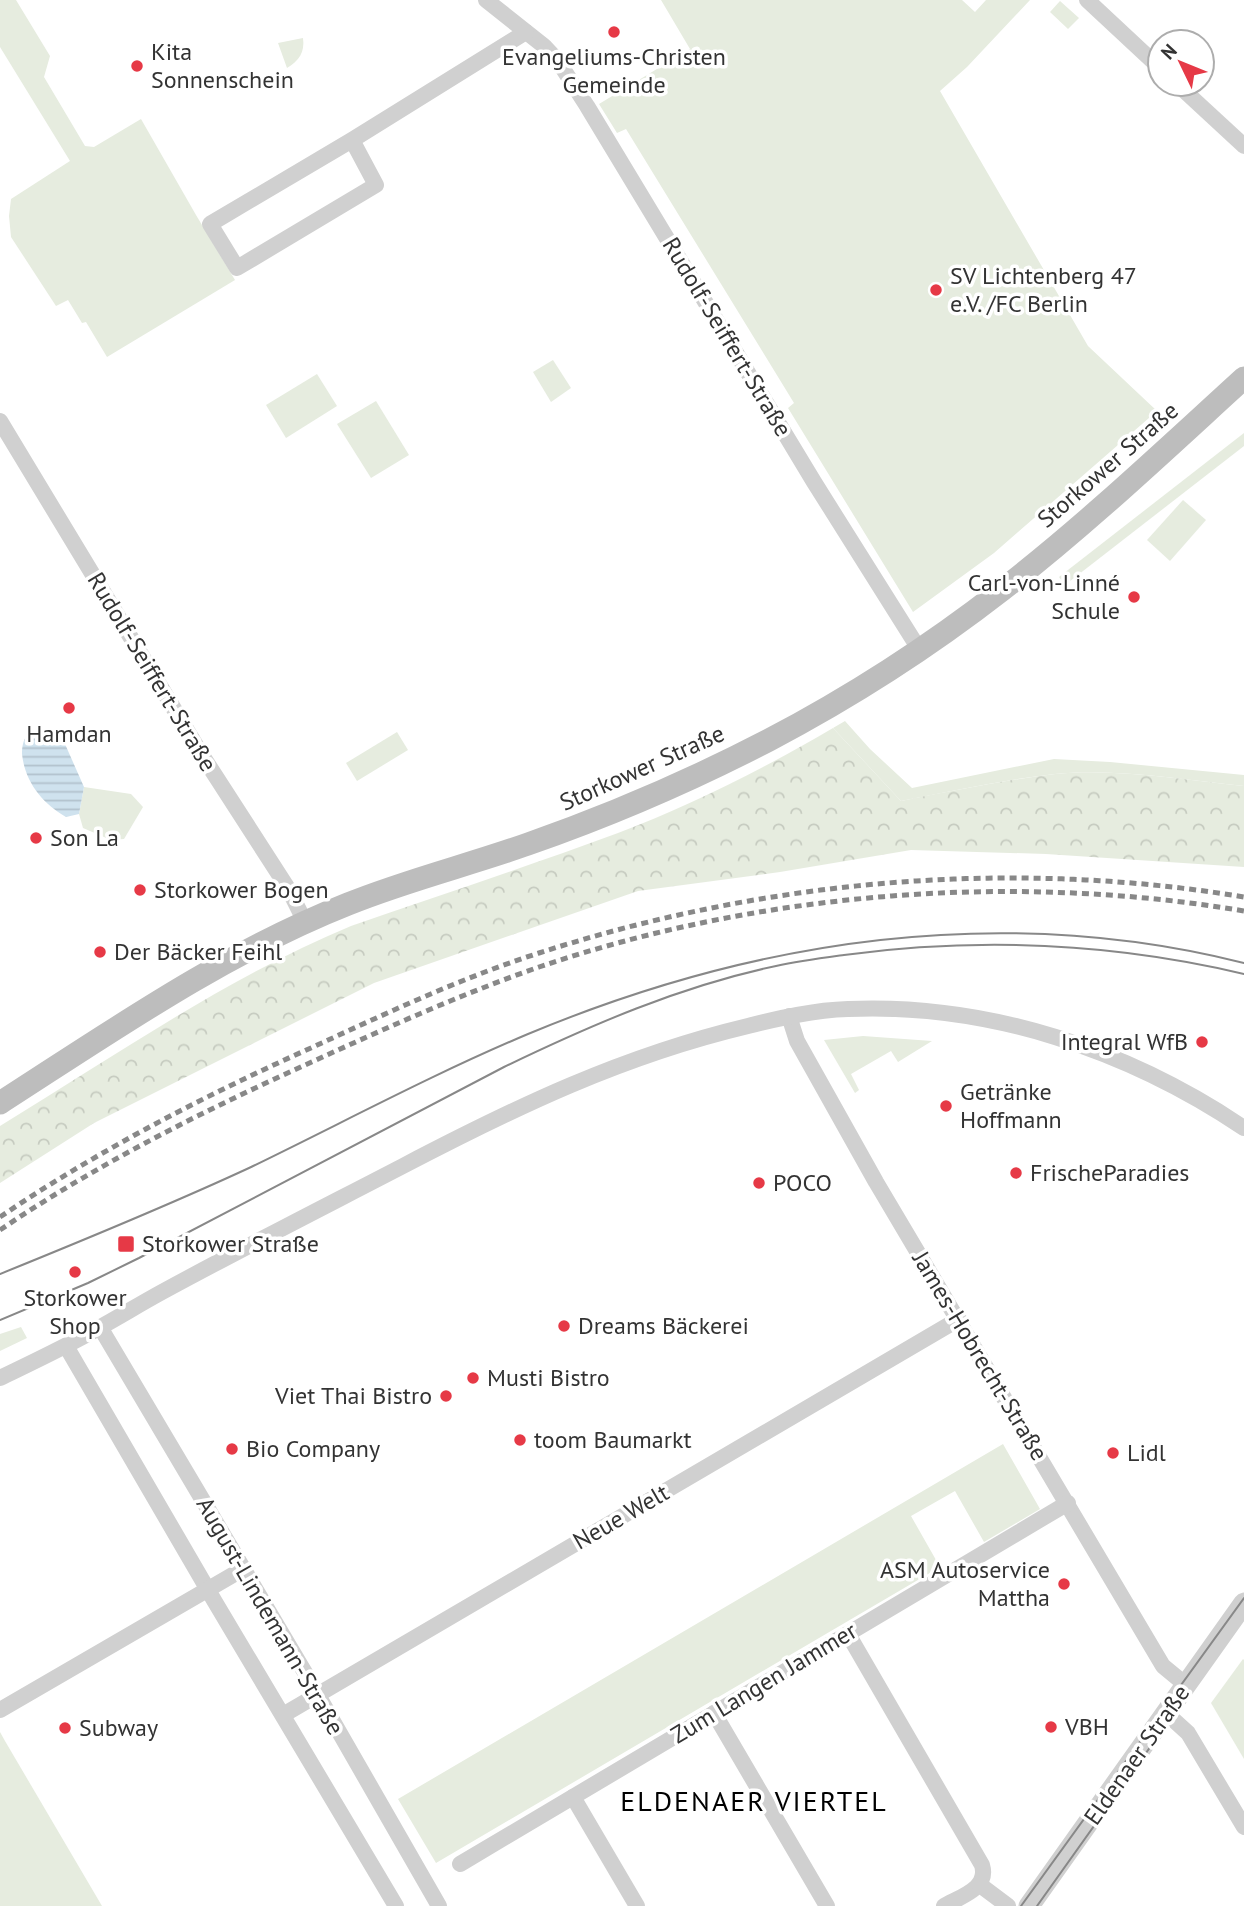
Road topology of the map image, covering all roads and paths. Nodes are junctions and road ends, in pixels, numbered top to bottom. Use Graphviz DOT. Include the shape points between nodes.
graph roads {
  1 [pos="486,0"];
  2 [pos="1087,0"];
  3 [pos="526,32"];
  4 [pos="1146,55"];
  5 [pos="1192,98"];
  6 [pos="352,140"];
  7 [pos="1244,146"];
  8 [pos="1244,378"];
  9 [pos="0,421"];
  10 [pos="919,649"];
  11 [pos="305,922"];
  12 [pos="789,1016"];
  13 [pos="0,1103"];
  14 [pos="1244,1128"];
  15 [pos="958,1319"];
  16 [pos="100,1328"];
  17 [pos="66,1346"];
  18 [pos="0,1378"];
  19 [pos="1068,1503"];
  20 [pos="243,1569"];
  21 [pos="208,1590"];
  22 [pos="1244,1603"];
  23 [pos="848,1633"];
  24 [pos="1186,1685"];
  25 [pos="317,1696"];
  26 [pos="0,1710"];
  27 [pos="713,1713"];
  28 [pos="1166,1713"];
  29 [pos="283,1715"];
  30 [pos="573,1797"];
  31 [pos="1244,1826"];
  32 [pos="460,1864"];
  33 [pos="980,1885"];
  34 [pos="396,1906"];
  35 [pos="439,1906"];
  36 [pos="637,1906"];
  37 [pos="827,1906"];
  38 [pos="944,1906"];
  39 [pos="1008,1906"];
  40 [pos="1029,1906"];
  1 -- 3 [label="street, Rudolf-Seiffert-Straße"];
  2 -- 4 [label="street"];
  3 -- 6 [label="street"];
  3 -- 10 [label="street, Rudolf-Seiffert-Straße" via="558,61 587,106"];
  5 -- 7 [label="street"];
  6 -- 6 [label="street" via="210,224 237,268 376,185"];
  8 -- 10 [label="main road, Storkower Straße" via="1087,520 1003,589"];
  9 -- 11 [label="street, Rudolf-Seiffert-Straße"];
  10 -- 11 [label="main road, Storkower Straße" via="804,721 656,794"];
  11 -- 13 [label="main road, Storkower Straße" via="227,961"];
  12 -- 14 [label="street" via="902,1008 973,1016 1050,1035 1125,1063"];
  12 -- 15 [label="street, James-Hobrecht-Straße" via="797,1041 834,1108"];
  12 -- 16 [label="street" via="664,1049 541,1097"];
  15 -- 19 [label="street, James-Hobrecht-Straße"];
  15 -- 25 [label="street, Neue Welt"];
  16 -- 17 [label="street"];
  16 -- 20 [label="street, August-Lindemann-Straße"];
  17 -- 18 [label="street"];
  17 -- 21 [label="street, August-Lindemann-Straße"];
  19 -- 23 [label="street, Zum Langen Jammer"];
  19 -- 24 [label="street, James-Hobrecht-Straße" via="1163,1666"];
  20 -- 21 [label="street"];
  20 -- 25 [label="street, August-Lindemann-Straße"];
  21 -- 26 [label="street"];
  21 -- 29 [label="street, August-Lindemann-Straße"];
  22 -- 24 [label="street, Eldenaer Straße"];
  23 -- 27 [label="street, Zum Langen Jammer"];
  23 -- 33 [label="street" via="982,1865 985,1874"];
  24 -- 28 [label="street, Eldenaer Straße"];
  25 -- 29 [label="street, Neue Welt"];
  25 -- 35 [label="street, August-Lindemann-Straße"];
  27 -- 30 [label="street, Zum Langen Jammer"];
  27 -- 37 [label="street"];
  28 -- 31 [label="street" via="1188,1733"];
  28 -- 40 [label="street, Eldenaer Straße"];
  29 -- 34 [label="street, August-Lindemann-Straße"];
  30 -- 32 [label="street, Zum Langen Jammer"];
  30 -- 36 [label="street"];
  33 -- 38 [label="street"];
  33 -- 39 [label="street"];
}
